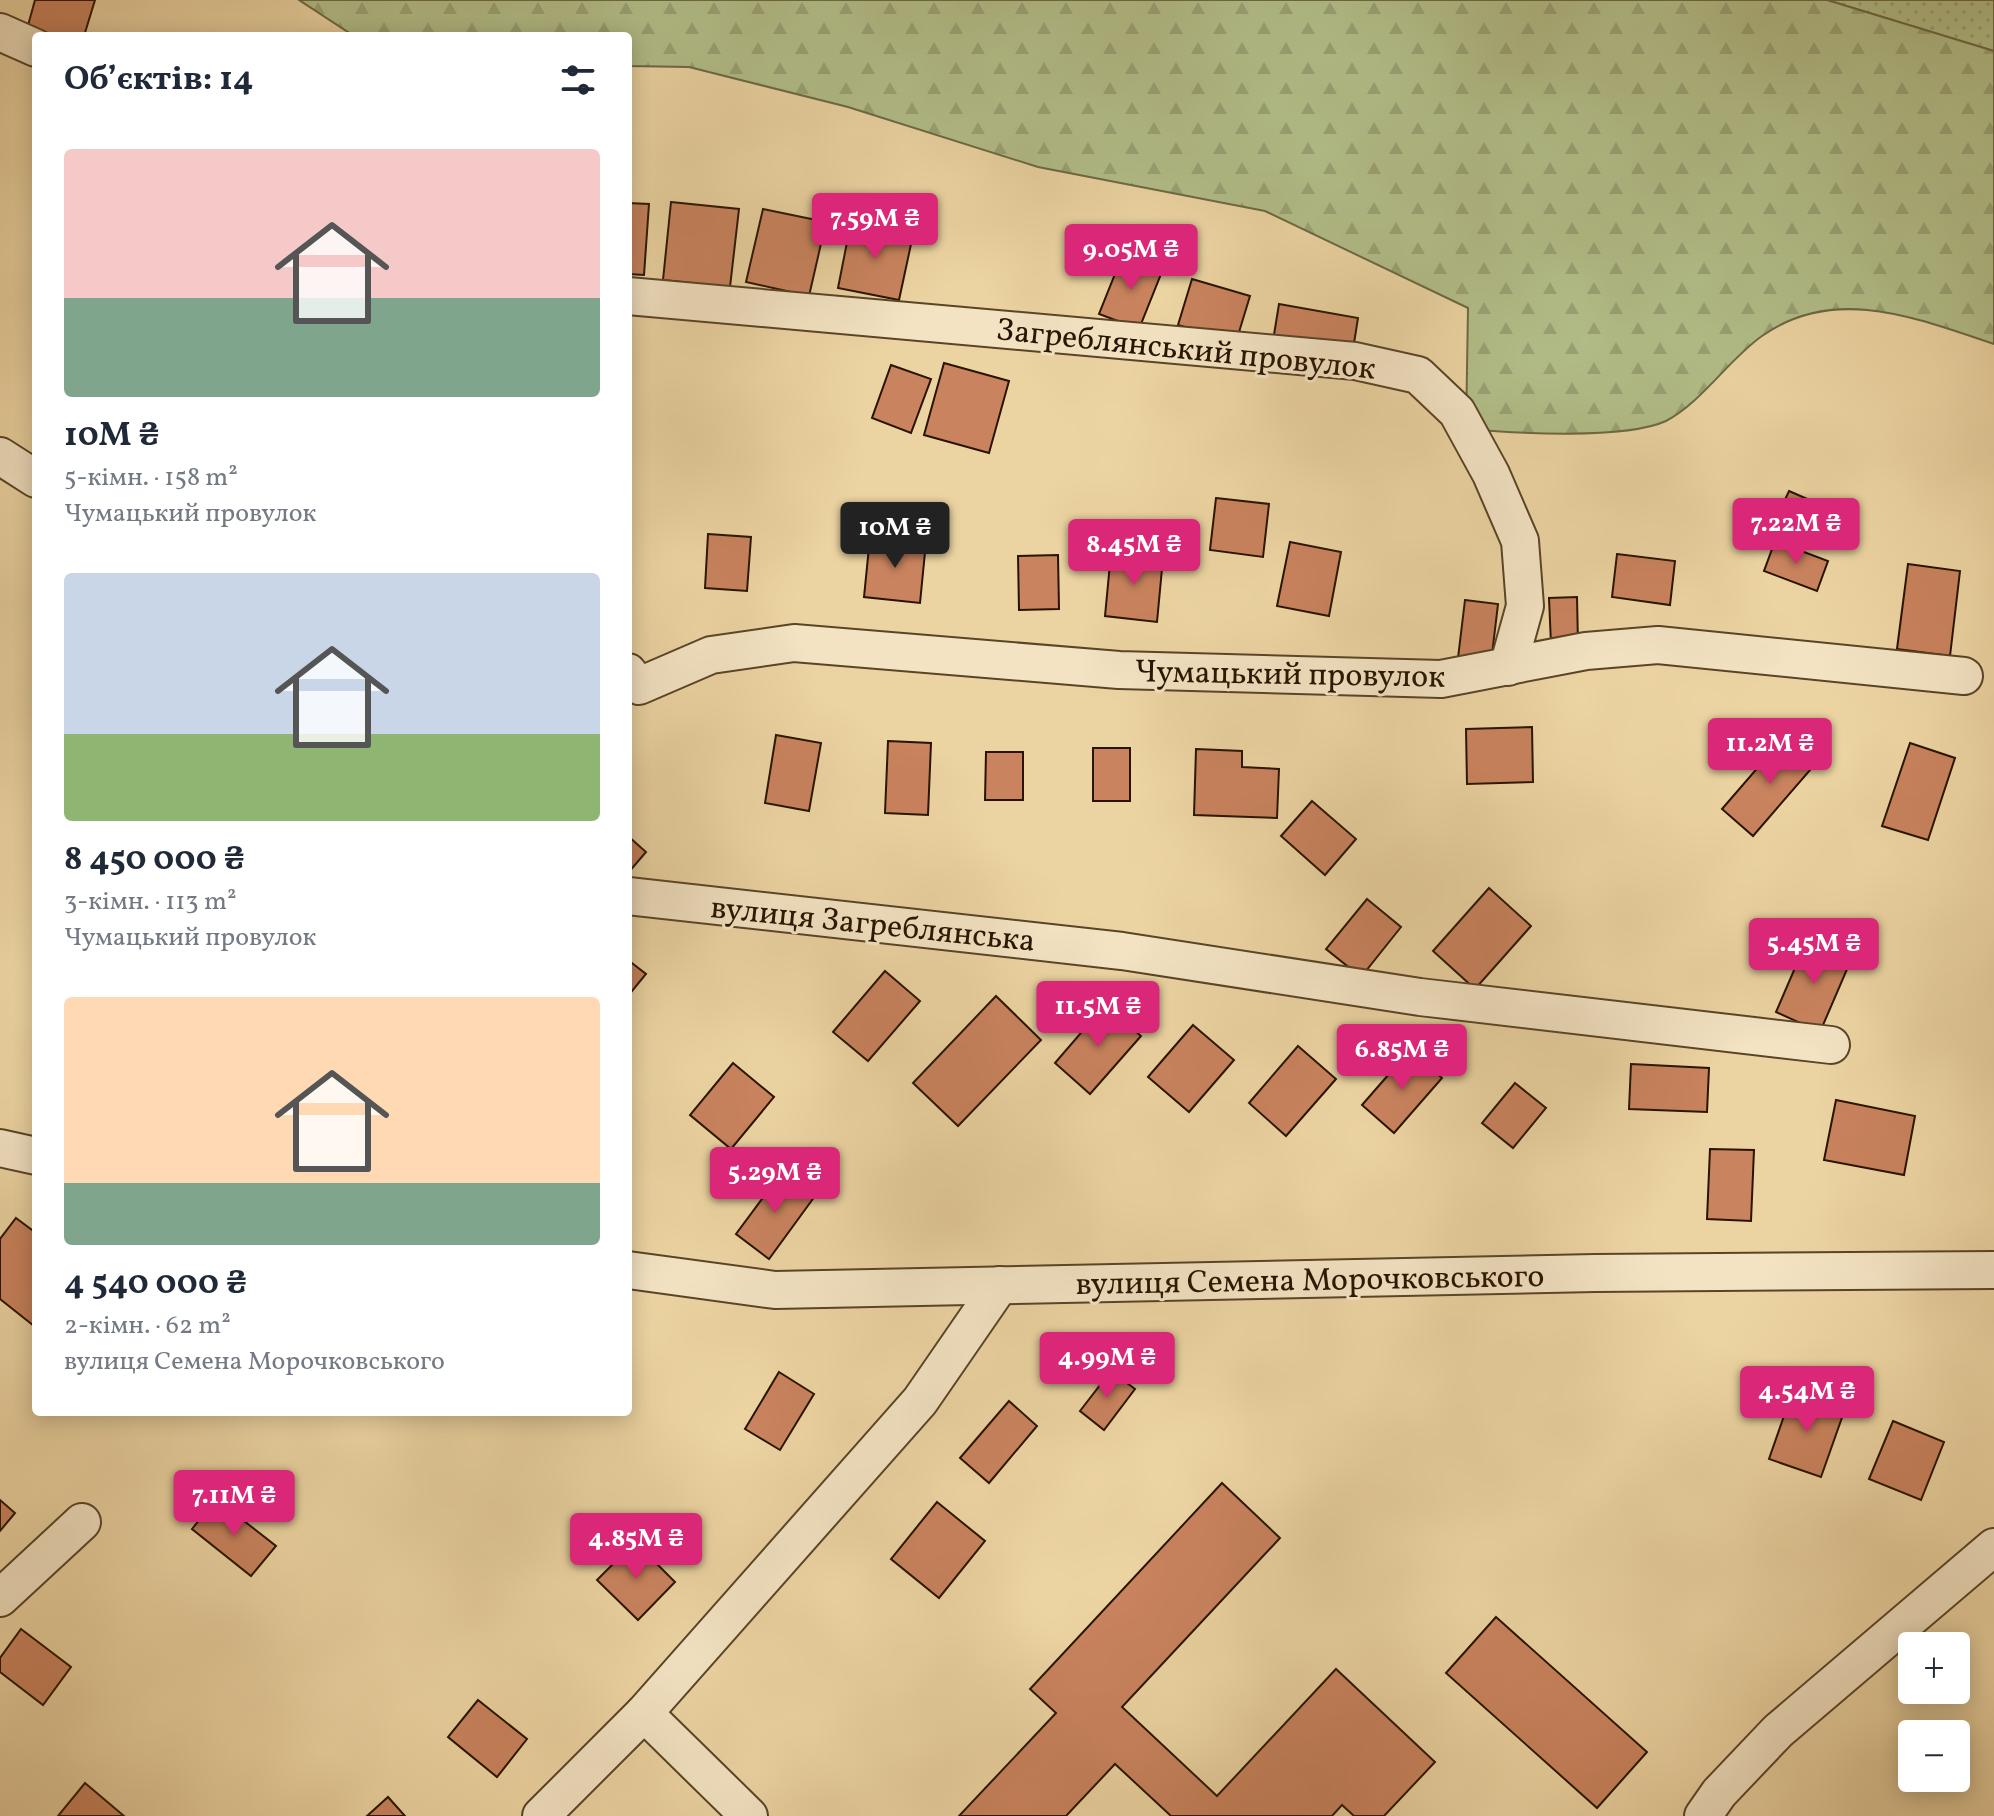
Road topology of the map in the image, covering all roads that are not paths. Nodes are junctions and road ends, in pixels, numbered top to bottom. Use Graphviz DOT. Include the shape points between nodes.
graph roads {
  1 [pos="0,32"];
  2 [pos="32,46"];
  3 [pos="632,296"];
  4 [pos="0,456"];
  5 [pos="32,476"];
  6 [pos="1508,667"];
  7 [pos="1964,676"];
  8 [pos="632,684"];
  9 [pos="632,896"];
  10 [pos="1831,1045"];
  11 [pos="0,1148"];
  12 [pos="32,1155"];
  13 [pos="1994,1270"];
  14 [pos="632,1271"];
  15 [pos="1000,1285"];
  16 [pos="82,1522"];
  17 [pos="1994,1547"];
  18 [pos="0,1598"];
  19 [pos="644,1713"];
  20 [pos="541,1816"];
  21 [pos="749,1816"];
  22 [pos="1703,1816"];
  1 -- 2 [label="street"];
  3 -- 6 [label="street, Загреблянський провулок" via="1355,361 1418,375 1457,412 1520,541 1525,606"];
  4 -- 5 [label="street"];
  6 -- 7 [label="street, Чумацький провулок" via="1586,651 1658,645"];
  6 -- 8 [label="street, Чумацький провулок" via="1441,679 1119,670 794,643 711,655"];
  9 -- 10 [label="street, вулиця Загреблянська" via="1122,951 1420,997"];
  11 -- 12 [label="street"];
  13 -- 15 [label="street, вулиця Семена Морочковського"];
  14 -- 15 [label="street, вулиця Семена Морочковського" via="775,1290"];
  15 -- 19 [label="street" via="920,1401"];
  16 -- 18 [label="street"];
  17 -- 22 [label="street" via="1778,1731"];
  19 -- 20 [label="street"];
  19 -- 21 [label="street"];
}
